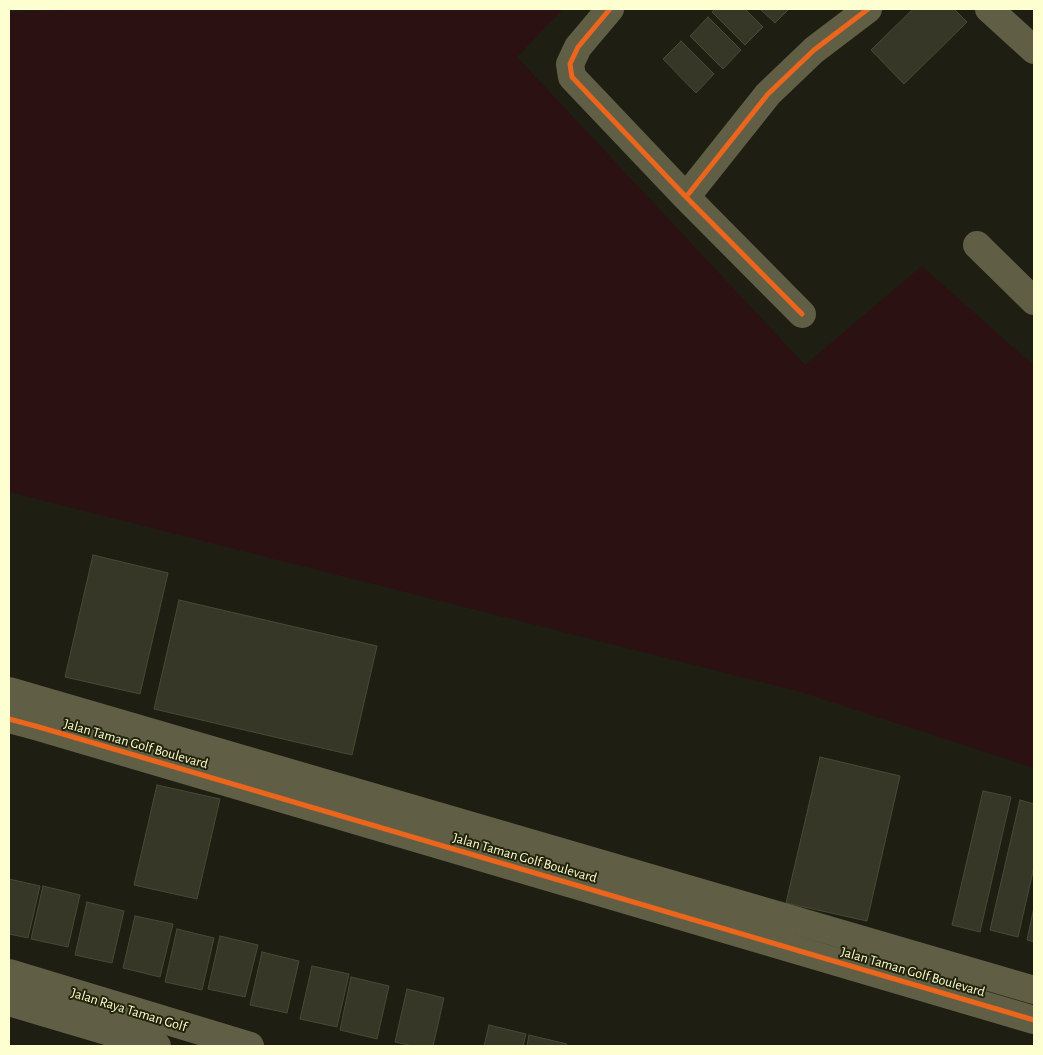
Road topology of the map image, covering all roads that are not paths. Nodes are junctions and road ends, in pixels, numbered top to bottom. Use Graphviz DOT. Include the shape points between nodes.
graph roads {
  1 [pos="610,9"];
  2 [pos="868,9"];
  3 [pos="989,9"];
  4 [pos="1034,50"];
  5 [pos="686,197"];
  6 [pos="978,245"];
  7 [pos="1034,301"];
  8 [pos="802,314"];
  9 [pos="9,691"];
  10 [pos="43,715"];
  11 [pos="9,719"];
  12 [pos="10,980"];
  13 [pos="1034,990"];
  14 [pos="9,1002"];
  15 [pos="1034,1020"];
  16 [pos="158,1046"];
  17 [pos="250,1046"];
  1 -- 5 [label="street" via="578,47 570,64 572,78"];
  2 -- 5 [label="street" via="814,50 768,94"];
  3 -- 4 [label="street"];
  5 -- 8 [label="street"];
  6 -- 7 [label="street"];
  9 -- 10 [label="street, Jalan Taman Golf Boulevard"];
  10 -- 11 [label="street, Jalan Taman Golf Boulevard"];
  10 -- 13 [label="street, Jalan Taman Golf Boulevard"];
  10 -- 15 [label="street, Jalan Taman Golf Boulevard"];
  12 -- 17 [label="street, Jalan Raya Taman Golf"];
  14 -- 16 [label="street, Jalan Raya Taman Golf"];
}
